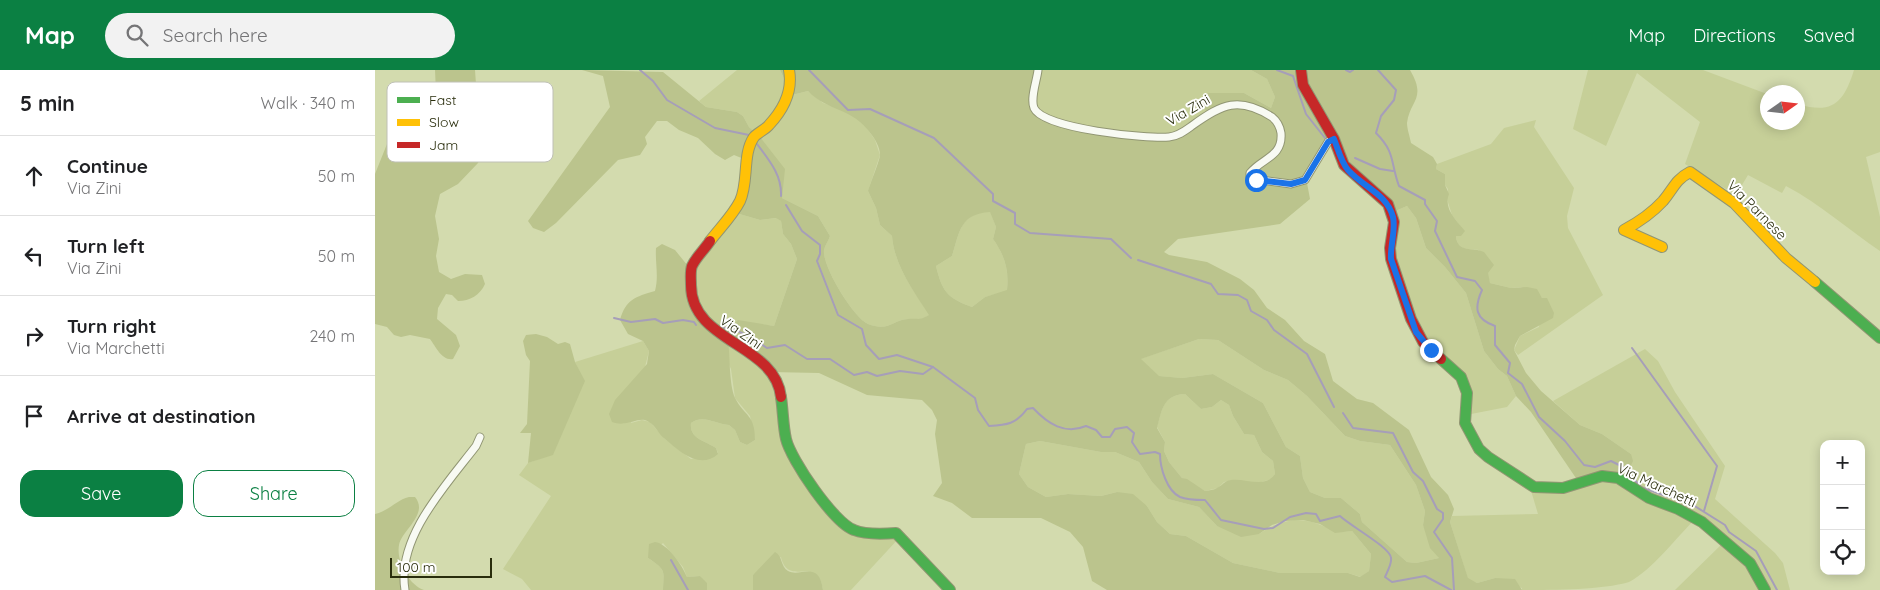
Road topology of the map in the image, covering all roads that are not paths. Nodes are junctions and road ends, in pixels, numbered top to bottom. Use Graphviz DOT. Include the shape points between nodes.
graph roads {
  1 [pos="789,70"];
  2 [pos="1038,70"];
  3 [pos="1301,70"];
  4 [pos="1334,139"];
  5 [pos="1662,248"];
  6 [pos="1880,338"];
  7 [pos="480,437"];
  8 [pos="405,590"];
  9 [pos="950,590"];
  10 [pos="1765,590"];
  1 -- 9 [label="street, Via Zini" via="791,87 783,104 766,131 754,137 740,201 691,266 691,295 709,326 738,344 774,374 780,386 786,439 793,456 828,510 853,530 896,533"];
  2 -- 4 [label="street, Via Zini" via="1033,102 1039,114 1096,132 1169,137 1226,104 1236,103 1265,113 1274,118 1281,137 1276,154 1251,173 1250,177 1256,180 1291,184 1305,180 1328,142"];
  3 -- 4 [label="street, Via Marchetti" via="1303,85"];
  4 -- 10 [label="street, Via Marchetti" via="1349,172 1388,204 1394,222 1391,259 1411,319 1423,342 1461,377 1467,393 1465,422 1479,449 1534,487 1563,488 1602,476 1618,478 1649,498 1702,522 1750,563"];
  5 -- 6 [label="street, Via Parnese" via="1624,230 1637,224 1672,192 1677,179 1690,172 1735,203 1785,258"];
  7 -- 8 [label="street" via="436,498 411,541 402,572"];
}
